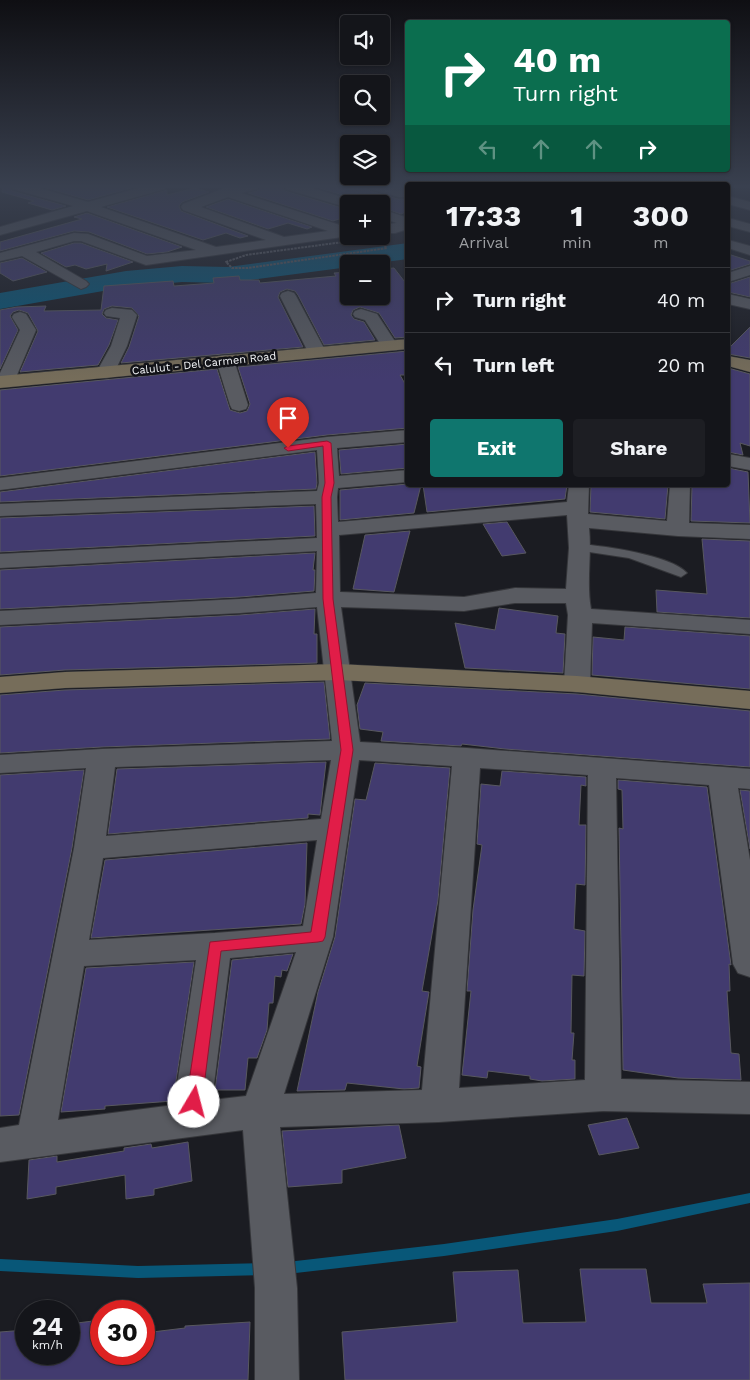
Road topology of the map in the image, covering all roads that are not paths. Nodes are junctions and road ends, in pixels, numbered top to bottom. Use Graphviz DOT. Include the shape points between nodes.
graph roads {
  1 [pos="118,250"];
  2 [pos="218,250"];
  3 [pos="24,251"];
  4 [pos="214,251"];
  5 [pos="0,257"];
  6 [pos="81,284"];
  7 [pos="288,296"];
  8 [pos="730,298"];
  9 [pos="750,304"];
  10 [pos="112,313"];
  11 [pos="361,314"];
  12 [pos="20,317"];
  13 [pos="399,345"];
  14 [pos="317,352"];
  15 [pos="225,360"];
  16 [pos="730,361"];
  17 [pos="750,366"];
  18 [pos="105,373"];
  19 [pos="2,382"];
  20 [pos="239,405"];
  21 [pos="405,436"];
  22 [pos="327,443"];
  23 [pos="730,460"];
  24 [pos="750,464"];
  25 [pos="405,477"];
  26 [pos="0,484"];
  27 [pos="680,487"];
  28 [pos="328,490"];
  29 [pos="578,504"];
  30 [pos="0,510"];
  31 [pos="678,529"];
  32 [pos="750,532"];
  33 [pos="328,537"];
  34 [pos="580,548"];
  35 [pos="0,561"];
  36 [pos="681,573"];
  37 [pos="328,599"];
  38 [pos="578,605"];
  39 [pos="0,618"];
  40 [pos="750,627"];
  41 [pos="338,672"];
  42 [pos="577,684"];
  43 [pos="0,685"];
  44 [pos="750,700"];
  45 [pos="347,750"];
  46 [pos="467,757"];
  47 [pos="102,758"];
  48 [pos="0,764"];
  49 [pos="602,766"];
  50 [pos="736,777"];
  51 [pos="334,828"];
  52 [pos="89,848"];
  53 [pos="318,937"];
  54 [pos="215,946"];
  55 [pos="70,954"];
  56 [pos="750,964"];
  57 [pos="603,1095"];
  58 [pos="750,1098"];
  59 [pos="439,1106"];
  60 [pos="260,1111"];
  61 [pos="191,1121"];
  62 [pos="36,1141"];
  63 [pos="0,1145"];
  64 [pos="277,1380"];
  1 -- 4 [label="street" via="146,261"];
  2 -- 4 [label="street"];
  3 -- 5 [label="street"];
  3 -- 6 [label="street"];
  7 -- 14 [label="street"];
  8 -- 9 [label="street"];
  10 -- 18 [label="street" via="128,315 119,346"];
  11 -- 13 [label="street" via="370,317"];
  12 -- 19 [label="street" via="28,330"];
  13 -- 14 [label="street, Calulut - Del Carmen Road"];
  14 -- 15 [label="street, Calulut - Del Carmen Road"];
  15 -- 18 [label="street, Calulut - Del Carmen Road"];
  15 -- 20 [label="street"];
  16 -- 17 [label="street"];
  18 -- 19 [label="street, Calulut - Del Carmen Road"];
  21 -- 22 [label="street"];
  22 -- 26 [label="street"];
  22 -- 28 [label="street"];
  23 -- 24 [label="street"];
  25 -- 28 [label="street"];
  27 -- 31 [label="street"];
  28 -- 30 [label="street"];
  28 -- 33 [label="street"];
  29 -- 31 [label="street"];
  29 -- 33 [label="street"];
  29 -- 34 [label="street"];
  31 -- 32 [label="street"];
  33 -- 35 [label="street"];
  33 -- 37 [label="street"];
  34 -- 36 [label="lane" via="629,553"];
  34 -- 38 [label="street"];
  37 -- 38 [label="street" via="464,604 521,596"];
  37 -- 39 [label="street"];
  37 -- 41 [label="street"];
  38 -- 40 [label="street"];
  38 -- 42 [label="street"];
  41 -- 42 [label="street"];
  41 -- 43 [label="street"];
  41 -- 45 [label="street"];
  42 -- 44 [label="street"];
  45 -- 46 [label="street"];
  45 -- 47 [label="street"];
  45 -- 51 [label="street"];
  46 -- 49 [label="street"];
  46 -- 59 [label="street"];
  47 -- 48 [label="street"];
  47 -- 52 [label="street"];
  49 -- 50 [label="street"];
  49 -- 57 [label="street"];
  50 -- 56 [label="street"];
  51 -- 52 [label="street"];
  51 -- 53 [label="street"];
  52 -- 55 [label="street"];
  53 -- 54 [label="street"];
  53 -- 60 [label="street"];
  54 -- 55 [label="street"];
  54 -- 61 [label="street"];
  55 -- 62 [label="street"];
  57 -- 58 [label="street"];
  57 -- 59 [label="street"];
  59 -- 60 [label="street"];
  60 -- 61 [label="street"];
  60 -- 64 [label="street" via="276,1288"];
  61 -- 62 [label="street"];
  62 -- 63 [label="street"];
}
